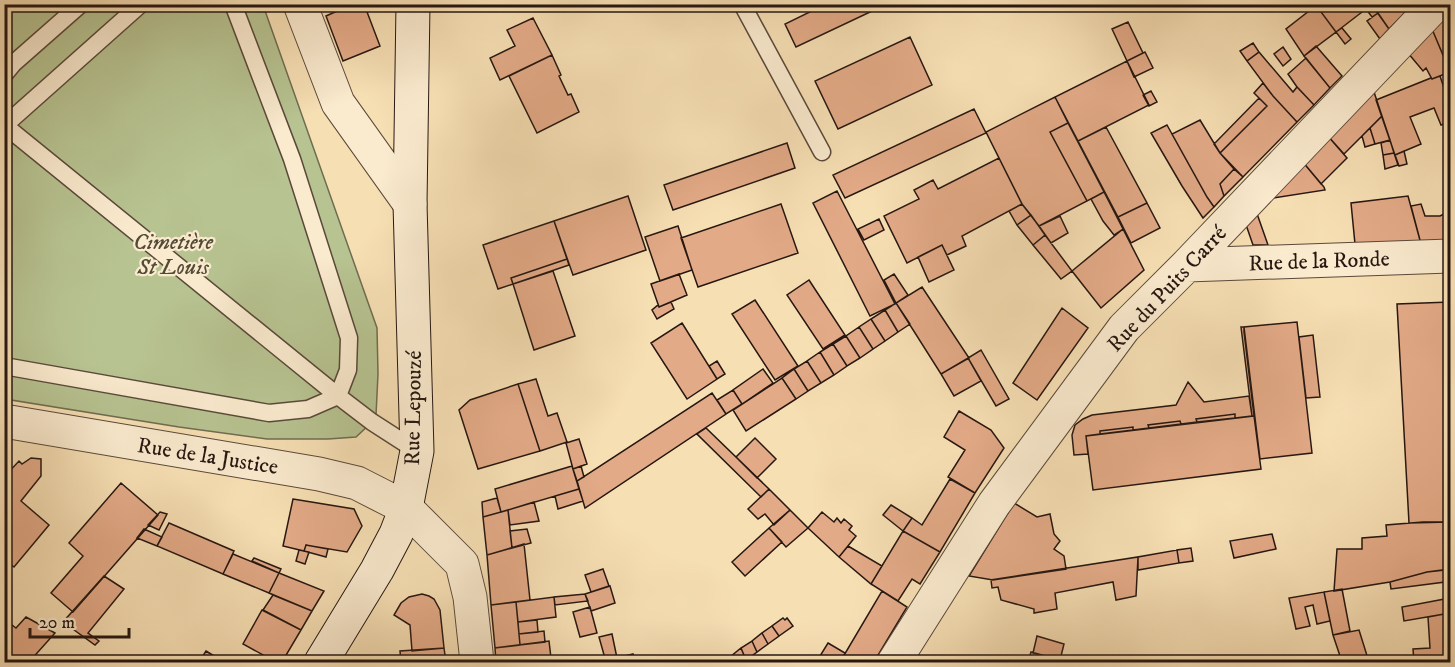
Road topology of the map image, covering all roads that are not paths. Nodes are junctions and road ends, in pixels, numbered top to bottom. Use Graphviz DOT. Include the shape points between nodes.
graph roads {
  1 [pos="81,4"];
  2 [pos="141,4"];
  3 [pos="232,4"];
  4 [pos="300,4"];
  5 [pos="413,4"];
  6 [pos="742,4"];
  7 [pos="1436,4"];
  8 [pos="4,75"];
  9 [pos="5,125"];
  10 [pos="822,152"];
  11 [pos="410,204"];
  12 [pos="1450,255"];
  13 [pos="1187,265"];
  14 [pos="4,366"];
  15 [pos="338,396"];
  16 [pos="4,421"];
  17 [pos="417,451"];
  18 [pos="406,508"];
  19 [pos="321,663"];
  20 [pos="477,663"];
  21 [pos="894,663"];
  1 -- 8 [label="lane"];
  2 -- 9 [label="lane"];
  3 -- 15 [label="lane" via="292,159 349,338 348,370"];
  4 -- 11 [label="street" via="338,103"];
  5 -- 11 [label="street, Rue Lepouzé"];
  6 -- 10 [label="lane"];
  7 -- 13 [label="street, Rue du Puits Carré"];
  9 -- 15 [label="lane"];
  11 -- 17 [label="street, Rue Lepouzé"];
  12 -- 13 [label="street, Rue de la Ronde"];
  13 -- 21 [label="street, Rue du Puits Carré" via="1124,328 994,504"];
  14 -- 15 [label="lane" via="269,413 308,409"];
  15 -- 17 [label="lane"];
  16 -- 18 [label="street, Rue de la Justice" via="319,474 357,483"];
  17 -- 18 [label="street, Rue Lepouzé"];
  18 -- 19 [label="street, Rue Lepouzé" via="377,570"];
  18 -- 20 [label="street, Rue de la Justice" via="462,564"];
}
